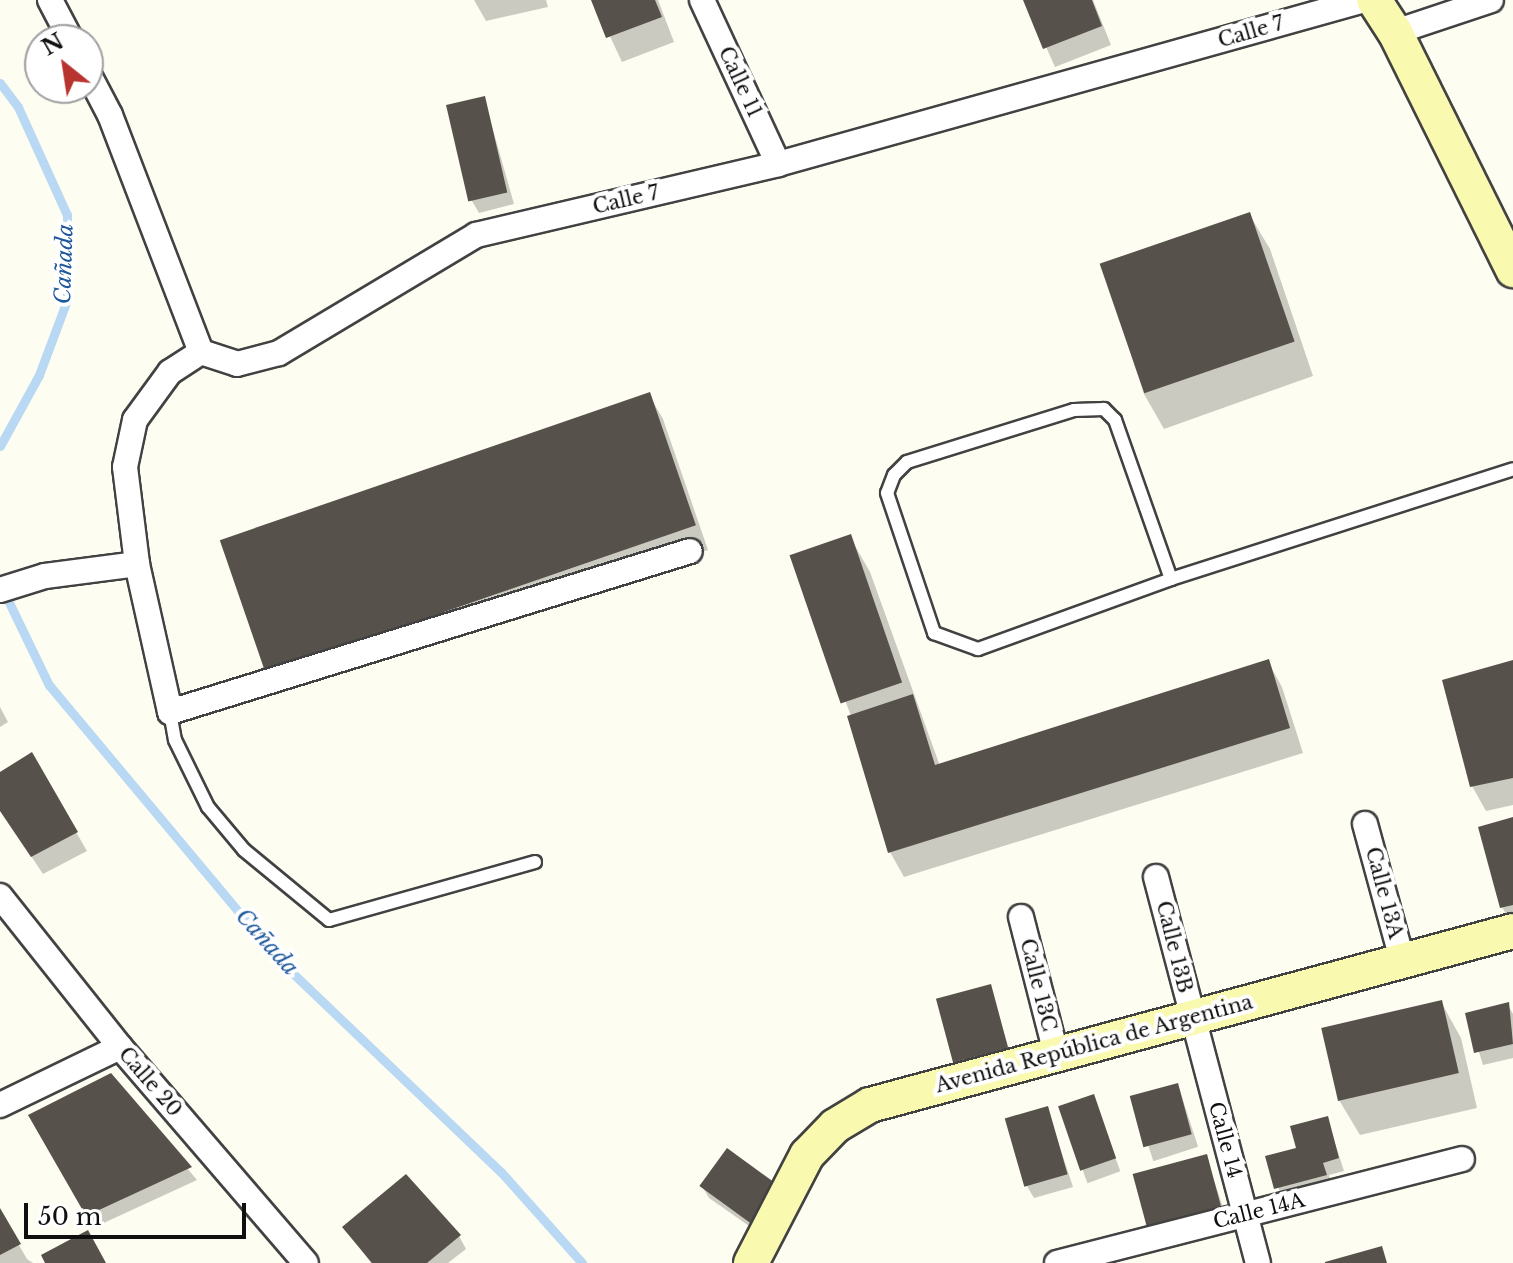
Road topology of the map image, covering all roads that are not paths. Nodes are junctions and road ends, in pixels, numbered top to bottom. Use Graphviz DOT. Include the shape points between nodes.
graph roads {
  1 [pos="50,0"];
  2 [pos="702,0"];
  3 [pos="1364,0"];
  4 [pos="1374,0"];
  5 [pos="1491,0"];
  6 [pos="63,24"];
  7 [pos="1395,32"];
  8 [pos="104,104"];
  9 [pos="778,164"];
  10 [pos="1513,270"];
  11 [pos="201,352"];
  12 [pos="1513,469"];
  13 [pos="690,551"];
  14 [pos="137,564"];
  15 [pos="1171,579"];
  16 [pos="0,590"];
  17 [pos="170,712"];
  18 [pos="1365,824"];
  19 [pos="535,862"];
  20 [pos="1156,877"];
  21 [pos="0,896"];
  22 [pos="1021,917"];
  23 [pos="1513,931"];
  24 [pos="1403,963"];
  25 [pos="1192,1017"];
  26 [pos="120,1047"];
  27 [pos="1056,1053"];
  28 [pos="0,1105"];
  29 [pos="1462,1159"];
  30 [pos="1246,1215"];
  31 [pos="758,1258"];
  32 [pos="306,1263"];
  33 [pos="1057,1263"];
  34 [pos="1258,1263"];
  1 -- 6 [label="street"];
  2 -- 9 [label="street, Calle 11"];
  3 -- 9 [label="street, Calle 7"];
  4 -- 7 [label="main road"];
  5 -- 7 [label="street"];
  7 -- 10 [label="main road"];
  8 -- 11 [label="street"];
  9 -- 11 [label="street, Calle 7" via="476,235 279,353 237,364"];
  11 -- 14 [label="street" via="170,372 135,420 125,467"];
  12 -- 15 [label="lane"];
  13 -- 17 [label="street"];
  14 -- 16 [label="street" via="45,576"];
  14 -- 17 [label="street"];
  15 -- 15 [label="lane" via="978,649 953,644 934,633 887,493 907,462 1074,410 1104,409 1115,420"];
  17 -- 19 [label="lane" via="175,740 208,807 244,850 329,920"];
  18 -- 24 [label="street, Calle 13A"];
  20 -- 25 [label="street, Calle 13B"];
  21 -- 26 [label="street, Calle 20"];
  22 -- 27 [label="street, Calle 13C"];
  23 -- 24 [label="main road, Avenida República de Argentina"];
  24 -- 25 [label="main road, Avenida República de Argentina"];
  25 -- 27 [label="main road, Avenida República de Argentina"];
  25 -- 30 [label="street, Calle 14"];
  26 -- 28 [label="street"];
  26 -- 32 [label="street, Calle 20"];
  27 -- 31 [label="main road, Avenida República de Argentina" via="870,1105 835,1126 807,1155"];
  29 -- 30 [label="street, Calle 14A"];
  30 -- 33 [label="street, Calle 14A"];
  30 -- 34 [label="street, Calle 14"];
}
